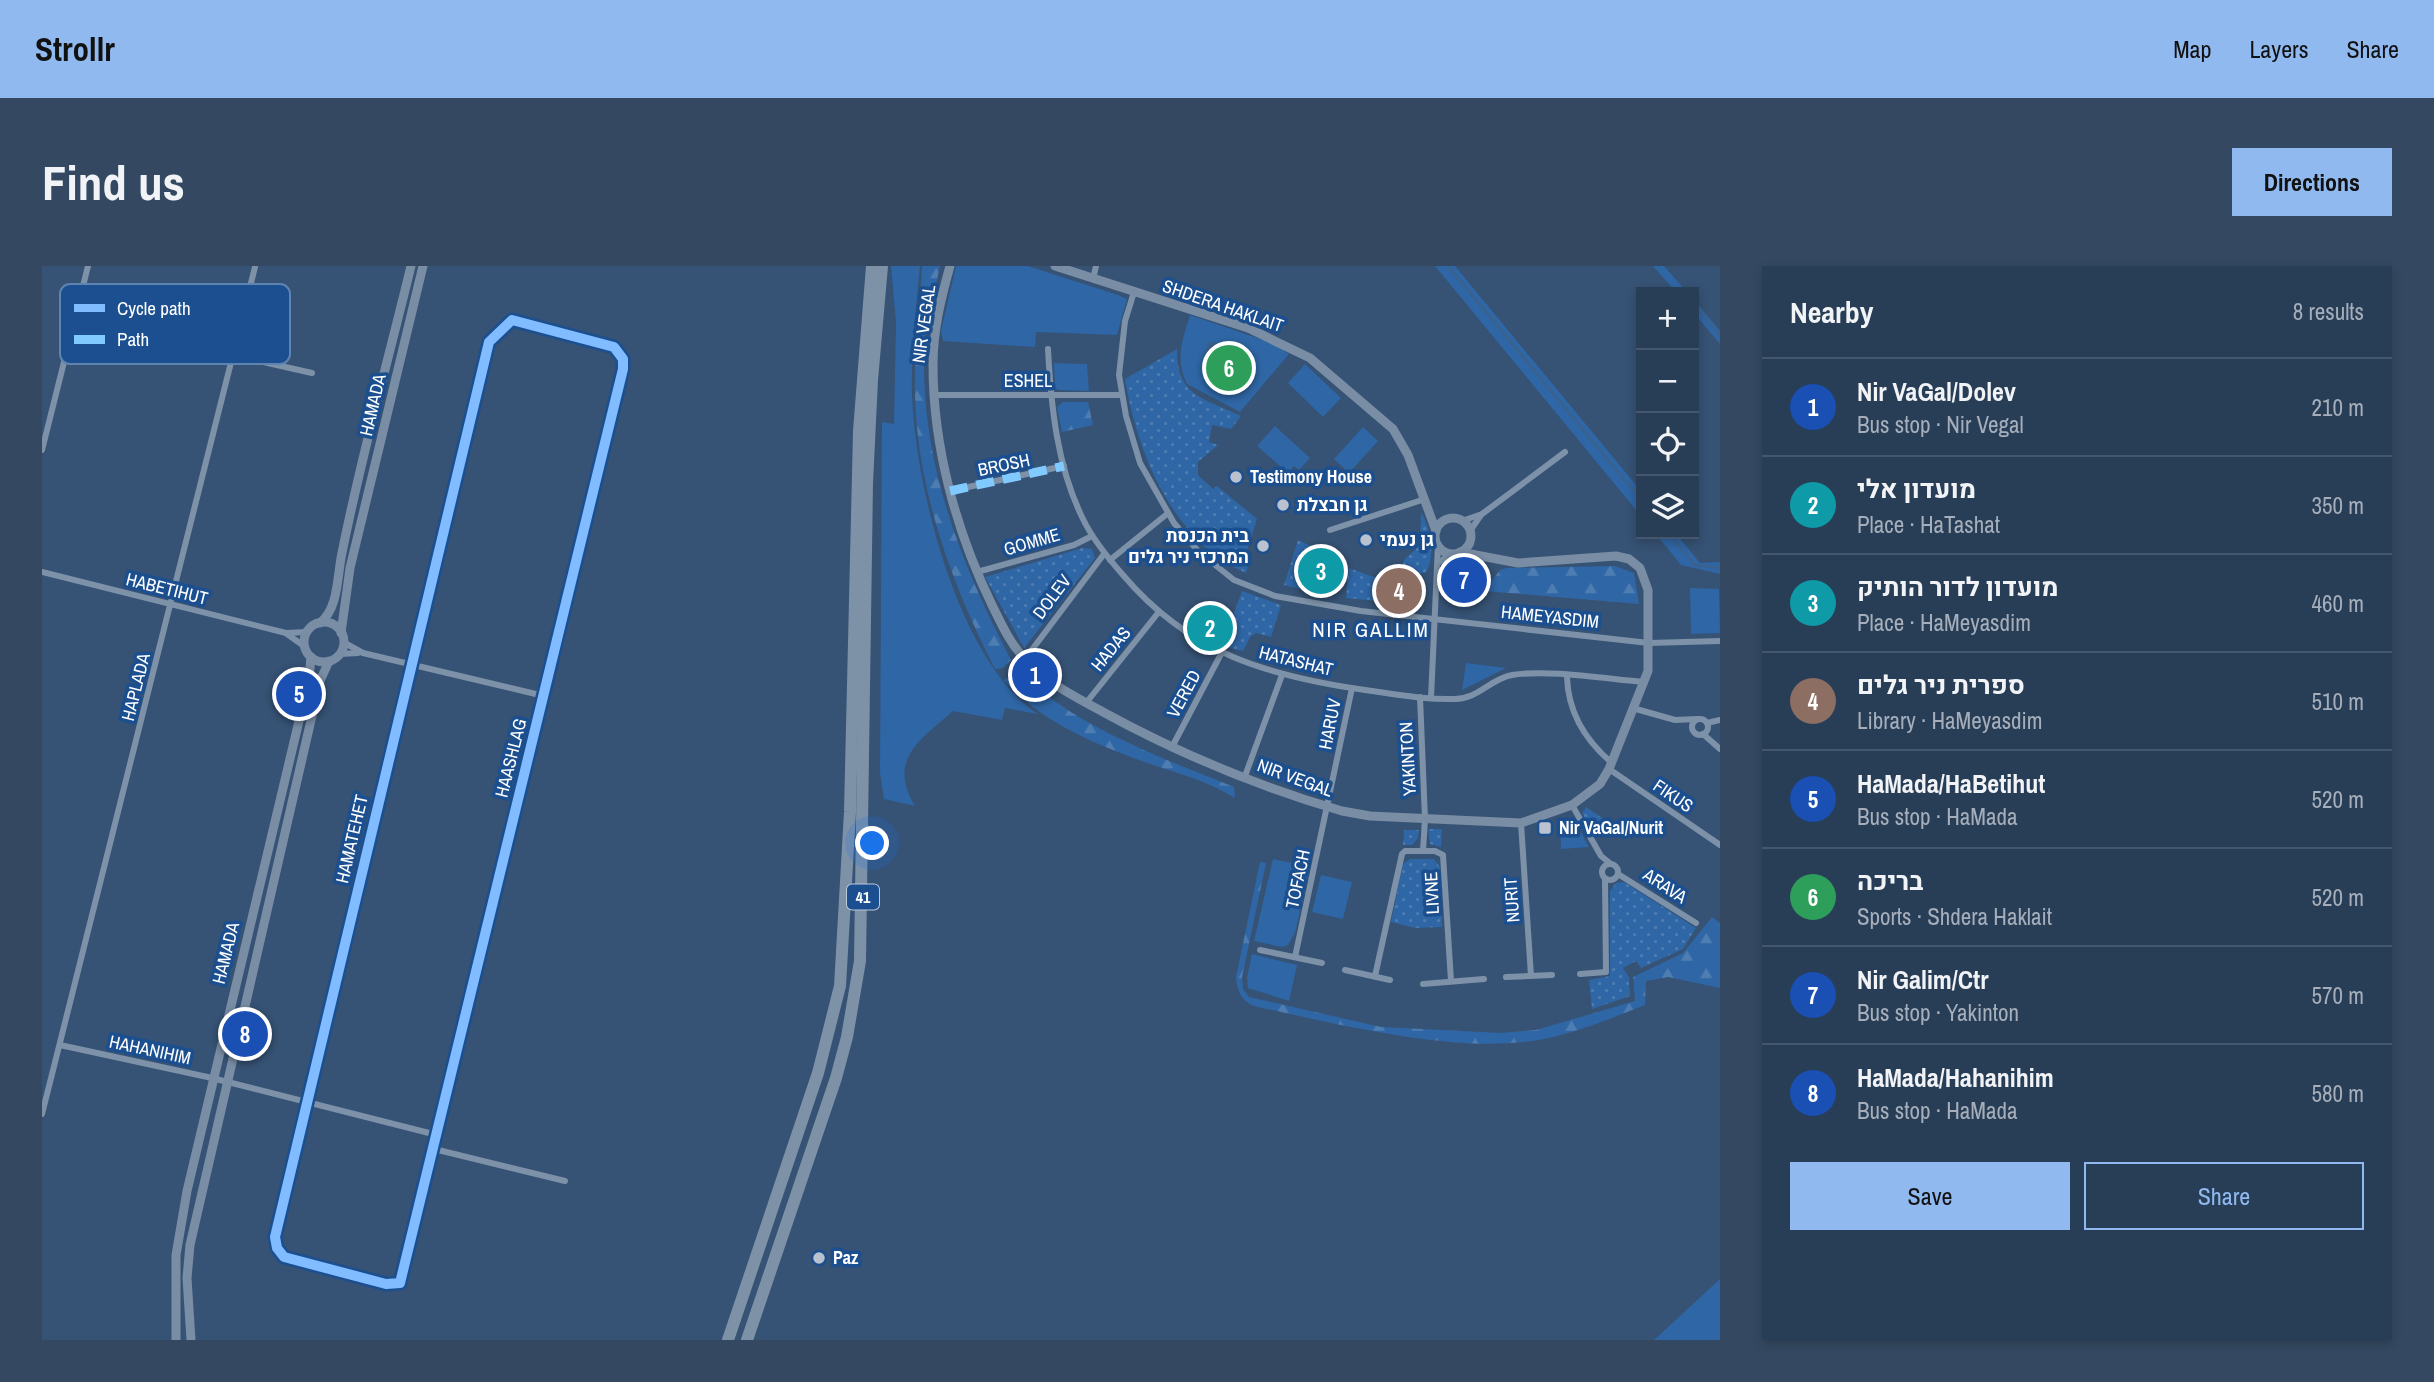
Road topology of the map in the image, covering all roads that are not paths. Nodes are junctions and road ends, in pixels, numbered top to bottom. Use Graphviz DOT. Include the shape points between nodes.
graph roads {
  1 [pos="88,266"];
  2 [pos="411,266"];
  3 [pos="423,266"];
  4 [pos="872,266"];
  5 [pos="882,266"];
  6 [pos="950,266"];
  7 [pos="1055,266"];
  8 [pos="1096,266"];
  9 [pos="1093,279"];
  10 [pos="83,284"];
  11 [pos="1134,292"];
  12 [pos="512,320"];
  13 [pos="1048,349"];
  14 [pos="63,364"];
  15 [pos="232,364"];
  16 [pos="271,364"];
  17 [pos="312,373"];
  18 [pos="936,395"];
  19 [pos="1121,395"];
  20 [pos="1051,396"];
  21 [pos="42,450"];
  22 [pos="1565,452"];
  23 [pos="1064,466"];
  24 [pos="950,491"];
  25 [pos="1425,499"];
  26 [pos="1429,509"];
  27 [pos="1167,514"];
  28 [pos="1482,514"];
  29 [pos="1448,519"];
  30 [pos="1462,521"];
  31 [pos="1330,530"];
  32 [pos="1436,531"];
  33 [pos="1092,536"];
  34 [pos="1470,536"];
  35 [pos="1438,545"];
  36 [pos="1455,553"];
  37 [pos="1107,557"];
  38 [pos="1485,557"];
  39 [pos="1439,564"];
  40 [pos="42,572"];
  41 [pos="977,572"];
  42 [pos="171,605"];
  43 [pos="1158,613"];
  44 [pos="1435,620"];
  45 [pos="320,623"];
  46 [pos="307,632"];
  47 [pos="286,633"];
  48 [pos="342,637"];
  49 [pos="1720,641"];
  50 [pos="1649,643"];
  51 [pos="304,646"];
  52 [pos="363,653"];
  53 [pos="340,654"];
  54 [pos="1221,654"];
  55 [pos="311,657"];
  56 [pos="1025,659"];
  57 [pos="329,661"];
  58 [pos="412,664"];
  59 [pos="1282,675"];
  60 [pos="1567,677"];
  61 [pos="1645,682"];
  62 [pos="1352,688"];
  63 [pos="544,696"];
  64 [pos="1420,697"];
  65 [pos="1431,698"];
  66 [pos="1086,703"];
  67 [pos="1636,709"];
  68 [pos="1698,719"];
  69 [pos="1675,720"];
  70 [pos="1720,720"];
  71 [pos="1707,723"];
  72 [pos="1693,732"];
  73 [pos="1703,734"];
  74 [pos="1172,747"];
  75 [pos="1720,749"];
  76 [pos="1611,766"];
  77 [pos="1245,776"];
  78 [pos="1572,805"];
  79 [pos="1328,807"];
  80 [pos="1425,819"];
  81 [pos="1521,823"];
  82 [pos="1720,845"];
  83 [pos="1423,851"];
  84 [pos="1601,856"];
  85 [pos="1611,864"];
  86 [pos="1603,869"];
  87 [pos="1618,874"];
  88 [pos="1605,879"];
  89 [pos="1696,923"];
  90 [pos="1260,950"];
  91 [pos="1295,957"];
  92 [pos="1322,963"];
  93 [pos="1345,970"];
  94 [pos="1580,974"];
  95 [pos="1552,975"];
  96 [pos="1375,976"];
  97 [pos="1531,976"];
  98 [pos="1506,977"];
  99 [pos="1484,978"];
  100 [pos="1390,980"];
  101 [pos="1451,981"];
  102 [pos="1423,984"];
  103 [pos="60,1045"];
  104 [pos="212,1077"];
  105 [pos="226,1081"];
  106 [pos="307,1102"];
  107 [pos="42,1114"];
  108 [pos="437,1135"];
  109 [pos="434,1149"];
  110 [pos="565,1181"];
  111 [pos="400,1283"];
  112 [pos="176,1340"];
  113 [pos="191,1340"];
  114 [pos="727,1340"];
  115 [pos="747,1340"];
  1 -- 10 [label="street"];
  2 -- 45 [label="street, HAMADA" via="333,602"];
  3 -- 48 [label="street, HAMADA" via="352,559"];
  4 -- 114 [label="highway, 41" via="859,431 851,798 840,986 818,1073"];
  5 -- 115 [label="highway, 41" via="867,483 860,961 836,1078"];
  6 -- 18 [label="street, NIR VEGAL" via="934,340"];
  7 -- 9 [label="street, SHDERA HAKLAIT"];
  8 -- 9 [label="street"];
  9 -- 11 [label="street, SHDERA HAKLAIT"];
  11 -- 19 [label="street, HAMEYASDIM" via="1119,359"];
  11 -- 25 [label="street, SHDERA HAKLAIT" via="1248,328 1295,349 1325,369 1393,429"];
  12 -- 58 [label="street, HAMATEHET" via="489,342"];
  12 -- 63 [label="street, HAASHLAG" via="614,347 624,369"];
  13 -- 20 [label="street, HATASHAT"];
  14 -- 21 [label="street"];
  15 -- 42 [label="street, HAPLADA"];
  16 -- 17 [label="street"];
  18 -- 20 [label="street, ESHEL"];
  18 -- 24 [label="street, NIR VEGAL"];
  19 -- 20 [label="street, ESHEL"];
  19 -- 27 [label="street, HAMEYASDIM" via="1140,463"];
  20 -- 23 [label="street, HATASHAT"];
  22 -- 28 [label="street"];
  23 -- 24 [label="street, BROSH"];
  23 -- 33 [label="street, HATASHAT"];
  24 -- 41 [label="street, NIR VEGAL"];
  25 -- 26 [label="street, SHDERA HAKLAIT"];
  25 -- 31 [label="street"];
  26 -- 29 [label="street"];
  26 -- 32 [label="street, SHDERA HAKLAIT"];
  27 -- 37 [label="street, DOLEV"];
  27 -- 44 [label="street, HAMEYASDIM" via="1199,552 1252,589 1324,606"];
  28 -- 30 [label="street"];
  28 -- 34 [label="street"];
  29 -- 30 [label="street"];
  29 -- 32 [label="street"];
  30 -- 34 [label="street"];
  32 -- 35 [label="street"];
  33 -- 37 [label="street, HATASHAT"];
  33 -- 41 [label="street, GOMME"];
  34 -- 36 [label="street"];
  34 -- 38 [label="street" via="1477,552"];
  35 -- 36 [label="street"];
  35 -- 39 [label="street"];
  36 -- 38 [label="street, NIR VEGAL"];
  36 -- 39 [label="street"];
  37 -- 43 [label="street, HATASHAT"];
  37 -- 56 [label="street, DOLEV"];
  38 -- 50 [label="street, NIR VEGAL" via="1518,563 1606,556 1629,559 1646,582"];
  39 -- 44 [label="street"];
  40 -- 42 [label="street, HABETIHUT"];
  41 -- 56 [label="street, NIR VEGAL"];
  42 -- 47 [label="street, HABETIHUT"];
  42 -- 103 [label="street, HAPLADA"];
  43 -- 54 [label="street, HATASHAT"];
  43 -- 66 [label="street, HADAS"];
  44 -- 50 [label="street, HAMEYASDIM"];
  44 -- 65 [label="street"];
  45 -- 46 [label="street"];
  45 -- 48 [label="street" via="332,625"];
  46 -- 47 [label="street, HABETIHUT"];
  46 -- 51 [label="street"];
  47 -- 51 [label="street, HABETIHUT"];
  48 -- 52 [label="street"];
  48 -- 53 [label="street"];
  49 -- 50 [label="street, HAMEYASDIM"];
  50 -- 61 [label="street, NIR VEGAL"];
  51 -- 55 [label="street"];
  52 -- 53 [label="street"];
  52 -- 58 [label="street"];
  53 -- 57 [label="street"];
  54 -- 59 [label="street, HATASHAT"];
  54 -- 74 [label="street, VERED"];
  55 -- 57 [label="street"];
  55 -- 104 [label="street, HAMADA"];
  56 -- 66 [label="street, NIR VEGAL"];
  57 -- 105 [label="street, HAMADA" via="320,681"];
  58 -- 63 [label="street"];
  58 -- 106 [label="street, HAMATEHET"];
  59 -- 62 [label="street, HATASHAT"];
  59 -- 77 [label="street"];
  60 -- 61 [label="street, HATASHAT"];
  60 -- 65 [label="street, HATASHAT" via="1514,674 1467,698"];
  60 -- 76 [label="street, FIKUS" via="1572,706 1584,733"];
  61 -- 67 [label="street, NIR VEGAL"];
  62 -- 64 [label="street, HATASHAT"];
  62 -- 79 [label="street, HARUV"];
  63 -- 108 [label="street, HAASHLAG"];
  64 -- 65 [label="street, HATASHAT"];
  64 -- 80 [label="street, YAKINTON"];
  66 -- 74 [label="street, NIR VEGAL"];
  67 -- 69 [label="street"];
  67 -- 76 [label="street, NIR VEGAL"];
  68 -- 69 [label="street"];
  68 -- 71 [label="street"];
  68 -- 72 [label="street" via="1692,724"];
  69 -- 72 [label="street"];
  70 -- 71 [label="street"];
  71 -- 73 [label="street"];
  72 -- 73 [label="street"];
  73 -- 75 [label="street"];
  74 -- 77 [label="street, NIR VEGAL"];
  76 -- 78 [label="street, NIR VEGAL" via="1600,784"];
  76 -- 82 [label="street, FIKUS"];
  77 -- 79 [label="street, NIR VEGAL"];
  78 -- 81 [label="street, NIR VEGAL"];
  78 -- 84 [label="street"];
  79 -- 80 [label="street, NIR VEGAL" via="1370,816"];
  79 -- 91 [label="street, TOFACH"];
  80 -- 81 [label="street, NIR VEGAL"];
  80 -- 83 [label="street, LIVNE"];
  81 -- 97 [label="street, NURIT"];
  83 -- 96 [label="street" via="1405,851 1400,858"];
  83 -- 101 [label="street, LIVNE" via="1443,855"];
  84 -- 85 [label="street"];
  84 -- 86 [label="street"];
  85 -- 86 [label="street"];
  85 -- 87 [label="street"];
  86 -- 88 [label="street"];
  87 -- 88 [label="street" via="1613,880"];
  87 -- 89 [label="street, ARAVA"];
  88 -- 94 [label="street" via="1606,972"];
  90 -- 91 [label="street"];
  91 -- 92 [label="street"];
  93 -- 96 [label="street"];
  95 -- 97 [label="street"];
  96 -- 100 [label="street"];
  97 -- 98 [label="street"];
  99 -- 101 [label="street"];
  101 -- 102 [label="street"];
  103 -- 104 [label="street, HAHANIHIM"];
  103 -- 107 [label="street, HAPLADA"];
  104 -- 105 [label="street, HAHANIHIM"];
  104 -- 112 [label="street, HAMADA" via="176,1255"];
  105 -- 106 [label="street, HAHANIHIM"];
  105 -- 113 [label="street, HAMADA" via="190,1245"];
  106 -- 108 [label="street, HAHANIHIM"];
  106 -- 111 [label="street, HAMATEHET" via="276,1248 284,1257 386,1284"];
  108 -- 109 [label="street, HAASHLAG"];
  109 -- 110 [label="street"];
  109 -- 111 [label="street, HAASHLAG"];
}
